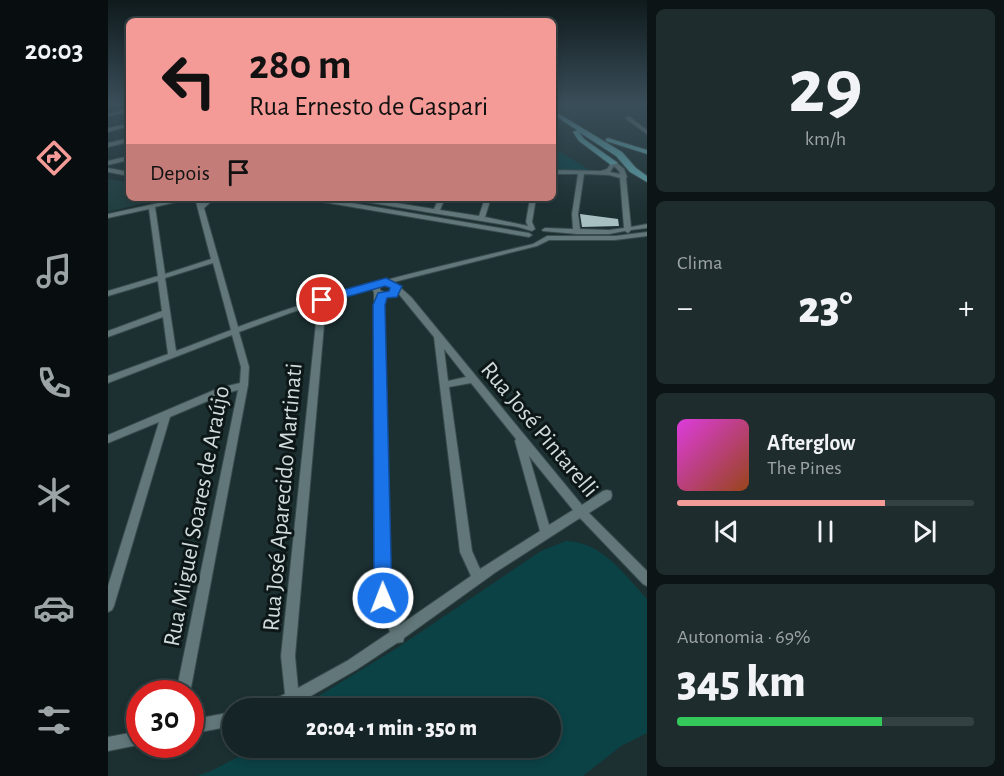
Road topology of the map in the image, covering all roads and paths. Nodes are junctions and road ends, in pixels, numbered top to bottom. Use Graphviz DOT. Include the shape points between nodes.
graph roads {
  1 [pos="124,141"];
  2 [pos="583,141"];
  3 [pos="599,141"];
  4 [pos="612,141"];
  5 [pos="108,145"];
  6 [pos="647,153"];
  7 [pos="126,159"];
  8 [pos="108,163"];
  9 [pos="614,163"];
  10 [pos="630,167"];
  11 [pos="108,170"];
  12 [pos="556,172"];
  13 [pos="126,173"];
  14 [pos="581,173"];
  15 [pos="601,173"];
  16 [pos="108,176"];
  17 [pos="624,177"];
  18 [pos="126,179"];
  19 [pos="647,180"];
  20 [pos="165,201"];
  21 [pos="175,201"];
  22 [pos="200,201"];
  23 [pos="208,201"];
  24 [pos="330,201"];
  25 [pos="393,201"];
  26 [pos="441,201"];
  27 [pos="487,201"];
  28 [pos="532,201"];
  29 [pos="155,205"];
  30 [pos="202,207"];
  31 [pos="436,211"];
  32 [pos="108,216"];
  33 [pos="481,219"];
  34 [pos="647,226"];
  35 [pos="545,230"];
  36 [pos="628,231"];
  37 [pos="531,232"];
  38 [pos="577,232"];
  39 [pos="647,234"];
  40 [pos="547,238"];
  41 [pos="519,249"];
  42 [pos="216,260"];
  43 [pos="412,276"];
  44 [pos="161,277"];
  45 [pos="395,290"];
  46 [pos="380,292"];
  47 [pos="108,294"];
  48 [pos="322,300"];
  49 [pos="166,313"];
  50 [pos="235,331"];
  51 [pos="108,334"];
  52 [pos="437,336"];
  53 [pos="172,355"];
  54 [pos="471,379"];
  55 [pos="108,380"];
  56 [pos="244,385"];
  57 [pos="444,385"];
  58 [pos="166,415"];
  59 [pos="519,437"];
  60 [pos="108,439"];
  61 [pos="607,495"];
  62 [pos="581,512"];
  63 [pos="546,534"];
  64 [pos="478,578"];
  65 [pos="647,580"];
  66 [pos="108,606"];
  67 [pos="398,637"];
  68 [pos="186,680"];
  69 [pos="292,698"];
  70 [pos="294,698"];
  71 [pos="222,720"];
  72 [pos="204,724"];
  73 [pos="126,741"];
  74 [pos="108,744"];
  1 -- 5 [label="street"];
  2 -- 9 [label="main road"];
  3 -- 10 [label="main road" via="619,154"];
  4 -- 6 [label="main road"];
  6 -- 10 [label="main road" via="633,158"];
  7 -- 8 [label="street"];
  9 -- 15 [label="street"];
  9 -- 17 [label="street"];
  10 -- 19 [label="main road"];
  11 -- 13 [label="street"];
  12 -- 14 [label="street"];
  14 -- 15 [label="street"];
  14 -- 38 [label="street" via="575,214"];
  15 -- 17 [label="street"];
  16 -- 18 [label="street"];
  17 -- 36 [label="street"];
  20 -- 29 [label="street"];
  21 -- 29 [label="street"];
  22 -- 30 [label="street, Rua Miguel Soares de Araújo"];
  23 -- 30 [label="street"];
  24 -- 37 [label="street"];
  25 -- 31 [label="street"];
  26 -- 31 [label="street"];
  27 -- 33 [label="street"];
  28 -- 37 [label="street"];
  29 -- 32 [label="street"];
  29 -- 44 [label="street"];
  30 -- 42 [label="street, Rua Miguel Soares de Araújo"];
  31 -- 33 [label="street"];
  33 -- 37 [label="street"];
  34 -- 36 [label="street"];
  35 -- 37 [label="street"];
  35 -- 38 [label="street"];
  35 -- 40 [label="street"];
  36 -- 38 [label="street"];
  37 -- 40 [label="street" via="537,240"];
  37 -- 41 [label="street"];
  39 -- 40 [label="street"];
  40 -- 41 [label="street"];
  41 -- 43 [label="street"];
  42 -- 44 [label="street"];
  42 -- 50 [label="street, Rua Miguel Soares de Araújo"];
  43 -- 45 [label="street"];
  43 -- 46 [label="street"];
  44 -- 47 [label="street"];
  44 -- 49 [label="street"];
  45 -- 46 [label="street"];
  45 -- 46 [label="street, Rua José Pintarelli"];
  45 -- 52 [label="street, Rua José Pintarelli" via="408,299"];
  46 -- 48 [label="street" via="355,290"];
  46 -- 67 [label="street" via="383,598"];
  48 -- 50 [label="street"];
  48 -- 69 [label="street, Rua José Aparecido Martinati" via="288,656"];
  49 -- 51 [label="street"];
  49 -- 53 [label="street"];
  50 -- 53 [label="street"];
  50 -- 56 [label="street, Rua Miguel Soares de Araújo" via="245,367"];
  52 -- 54 [label="street, Rua José Pintarelli"];
  52 -- 57 [label="street"];
  53 -- 55 [label="street"];
  54 -- 57 [label="street"];
  54 -- 59 [label="street, Rua José Pintarelli"];
  56 -- 58 [label="street"];
  56 -- 68 [label="street, Rua Miguel Soares de Araújo"];
  57 -- 64 [label="street" via="466,552"];
  58 -- 60 [label="street"];
  58 -- 66 [label="street"];
  59 -- 62 [label="street, Rua José Pintarelli"];
  59 -- 63 [label="street"];
  61 -- 62 [label="street"];
  62 -- 63 [label="street"];
  62 -- 65 [label="street, Rua José Pintarelli"];
  63 -- 64 [label="street"];
  64 -- 67 [label="street"];
  67 -- 70 [label="street"];
  71 -- 72 [label="street"];
  73 -- 74 [label="street"];
}
